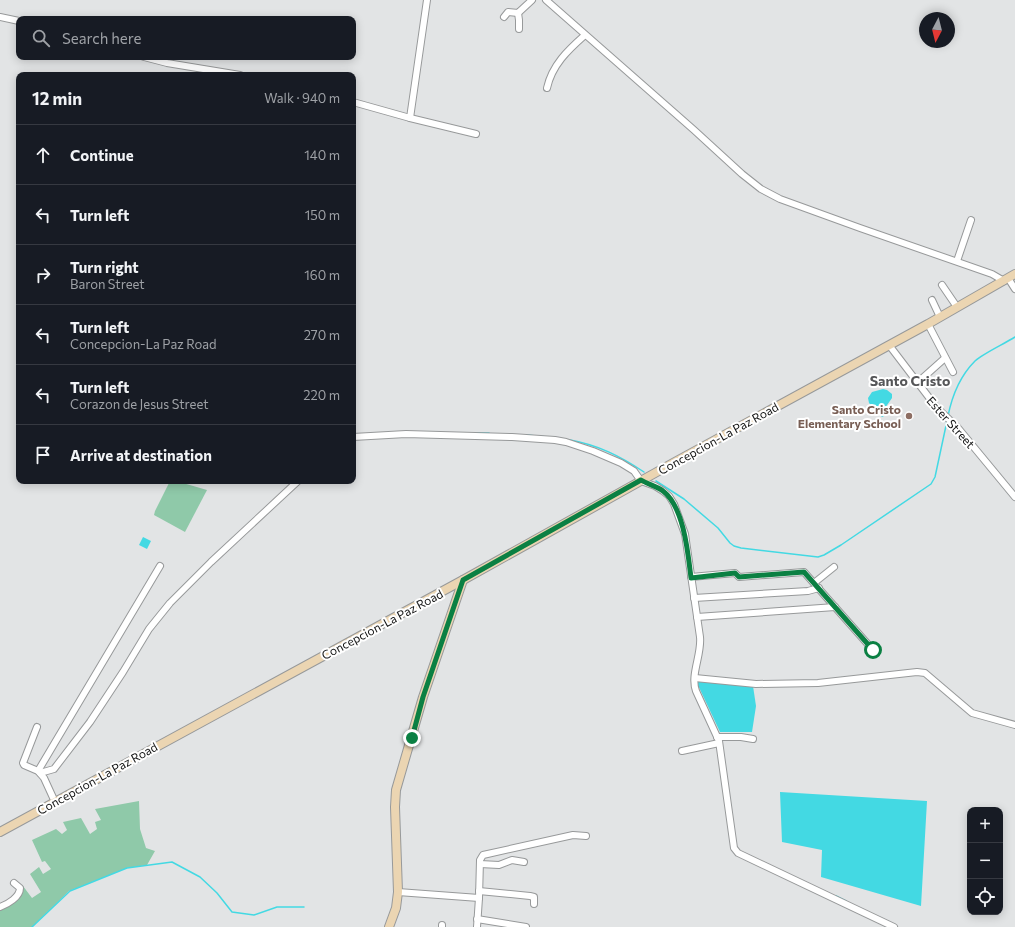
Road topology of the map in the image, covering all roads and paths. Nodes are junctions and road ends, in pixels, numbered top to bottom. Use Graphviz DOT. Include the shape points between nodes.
graph roads {
  1 [pos="427,0"];
  2 [pos="532,0"];
  3 [pos="546,0"];
  4 [pos="518,13"];
  5 [pos="0,17"];
  6 [pos="504,17"];
  7 [pos="16,20"];
  8 [pos="518,29"];
  9 [pos="585,35"];
  10 [pos="156,60"];
  11 [pos="222,72"];
  12 [pos="548,88"];
  13 [pos="356,103"];
  14 [pos="410,118"];
  15 [pos="476,134"];
  16 [pos="970,220"];
  17 [pos="957,261"];
  18 [pos="1009,278"];
  19 [pos="942,285"];
  20 [pos="1015,289"];
  21 [pos="932,300"];
  22 [pos="957,307"];
  23 [pos="940,317"];
  24 [pos="928,324"];
  25 [pos="889,345"];
  26 [pos="945,358"];
  27 [pos="953,372"];
  28 [pos="917,383"];
  29 [pos="356,437"];
  30 [pos="641,480"];
  31 [pos="295,484"];
  32 [pos="1015,497"];
  33 [pos="160,566"];
  34 [pos="834,567"];
  35 [pos="691,578"];
  36 [pos="463,580"];
  37 [pos="817,586"];
  38 [pos="694,598"];
  39 [pos="835,607"];
  40 [pos="697,618"];
  41 [pos="873,650"];
  42 [pos="695,678"];
  43 [pos="1015,725"];
  44 [pos="37,727"];
  45 [pos="753,739"];
  46 [pos="718,740"];
  47 [pos="682,751"];
  48 [pos="39,772"];
  49 [pos="55,802"];
  50 [pos="0,832"];
  51 [pos="586,836"];
  52 [pos="524,862"];
  53 [pos="480,864"];
  54 [pos="14,883"];
  55 [pos="398,892"];
  56 [pos="479,895"];
  57 [pos="534,904"];
  58 [pos="0,907"];
  59 [pos="478,919"];
  60 [pos="389,927"];
  61 [pos="477,927"];
  62 [pos="526,927"];
  63 [pos="894,927"];
  1 -- 14 [label="street"];
  2 -- 4 [label="street"];
  3 -- 9 [label="street"];
  4 -- 6 [label="street" via="508,12"];
  4 -- 8 [label="street"];
  5 -- 7 [label="street"];
  9 -- 12 [label="street" via="555,66"];
  9 -- 17 [label="street" via="761,189 860,228"];
  10 -- 11 [label="street"];
  13 -- 14 [label="street"];
  14 -- 15 [label="street"];
  16 -- 17 [label="street"];
  17 -- 18 [label="street"];
  18 -- 20 [label="street"];
  18 -- 22 [label="main road, Concepcion-La Paz Road"];
  19 -- 22 [label="street"];
  21 -- 23 [label="street"];
  22 -- 23 [label="main road, Concepcion-La Paz Road"];
  23 -- 24 [label="main road, Concepcion-La Paz Road"];
  24 -- 25 [label="main road, Concepcion-La Paz Road"];
  24 -- 26 [label="street"];
  25 -- 28 [label="street, Ester Street"];
  25 -- 30 [label="main road, Concepcion-La Paz Road"];
  26 -- 27 [label="street"];
  26 -- 28 [label="street"];
  28 -- 32 [label="street, Ester Street"];
  29 -- 30 [label="street" via="406,434 555,440 593,451 621,463 634,471"];
  30 -- 35 [label="street" via="663,490 674,504 685,534"];
  30 -- 36 [label="main road, Concepcion-La Paz Road"];
  31 -- 48 [label="street" via="170,603 149,628 90,722 54,769"];
  33 -- 48 [label="street"];
  34 -- 37 [label="street"];
  35 -- 37 [label="street" via="735,573 739,577 804,572"];
  35 -- 38 [label="street"];
  36 -- 49 [label="main road, Concepcion-La Paz Road"];
  36 -- 55 [label="main road" via="423,697 396,790"];
  37 -- 38 [label="street" via="808,591"];
  37 -- 39 [label="street"];
  38 -- 40 [label="street"];
  39 -- 40 [label="street"];
  39 -- 41 [label="street"];
  40 -- 42 [label="street" via="701,644"];
  42 -- 43 [label="street" via="756,684 818,683 925,673 972,713"];
  42 -- 46 [label="street" via="696,691"];
  44 -- 48 [label="street" via="23,763"];
  45 -- 46 [label="street" via="741,737"];
  46 -- 47 [label="street"];
  46 -- 63 [label="street" via="736,851"];
  48 -- 49 [label="street"];
  49 -- 50 [label="main road, Concepcion-La Paz Road"];
  51 -- 53 [label="street" via="573,835 486,853 481,857"];
  52 -- 53 [label="street" via="512,860 499,865"];
  53 -- 56 [label="street"];
  54 -- 58 [label="street" via="20,888 19,894"];
  55 -- 56 [label="street"];
  55 -- 60 [label="main road" via="396,908"];
  56 -- 57 [label="street" via="530,896 534,897"];
  56 -- 59 [label="street"];
  59 -- 61 [label="street"];
  59 -- 62 [label="street"];
}
